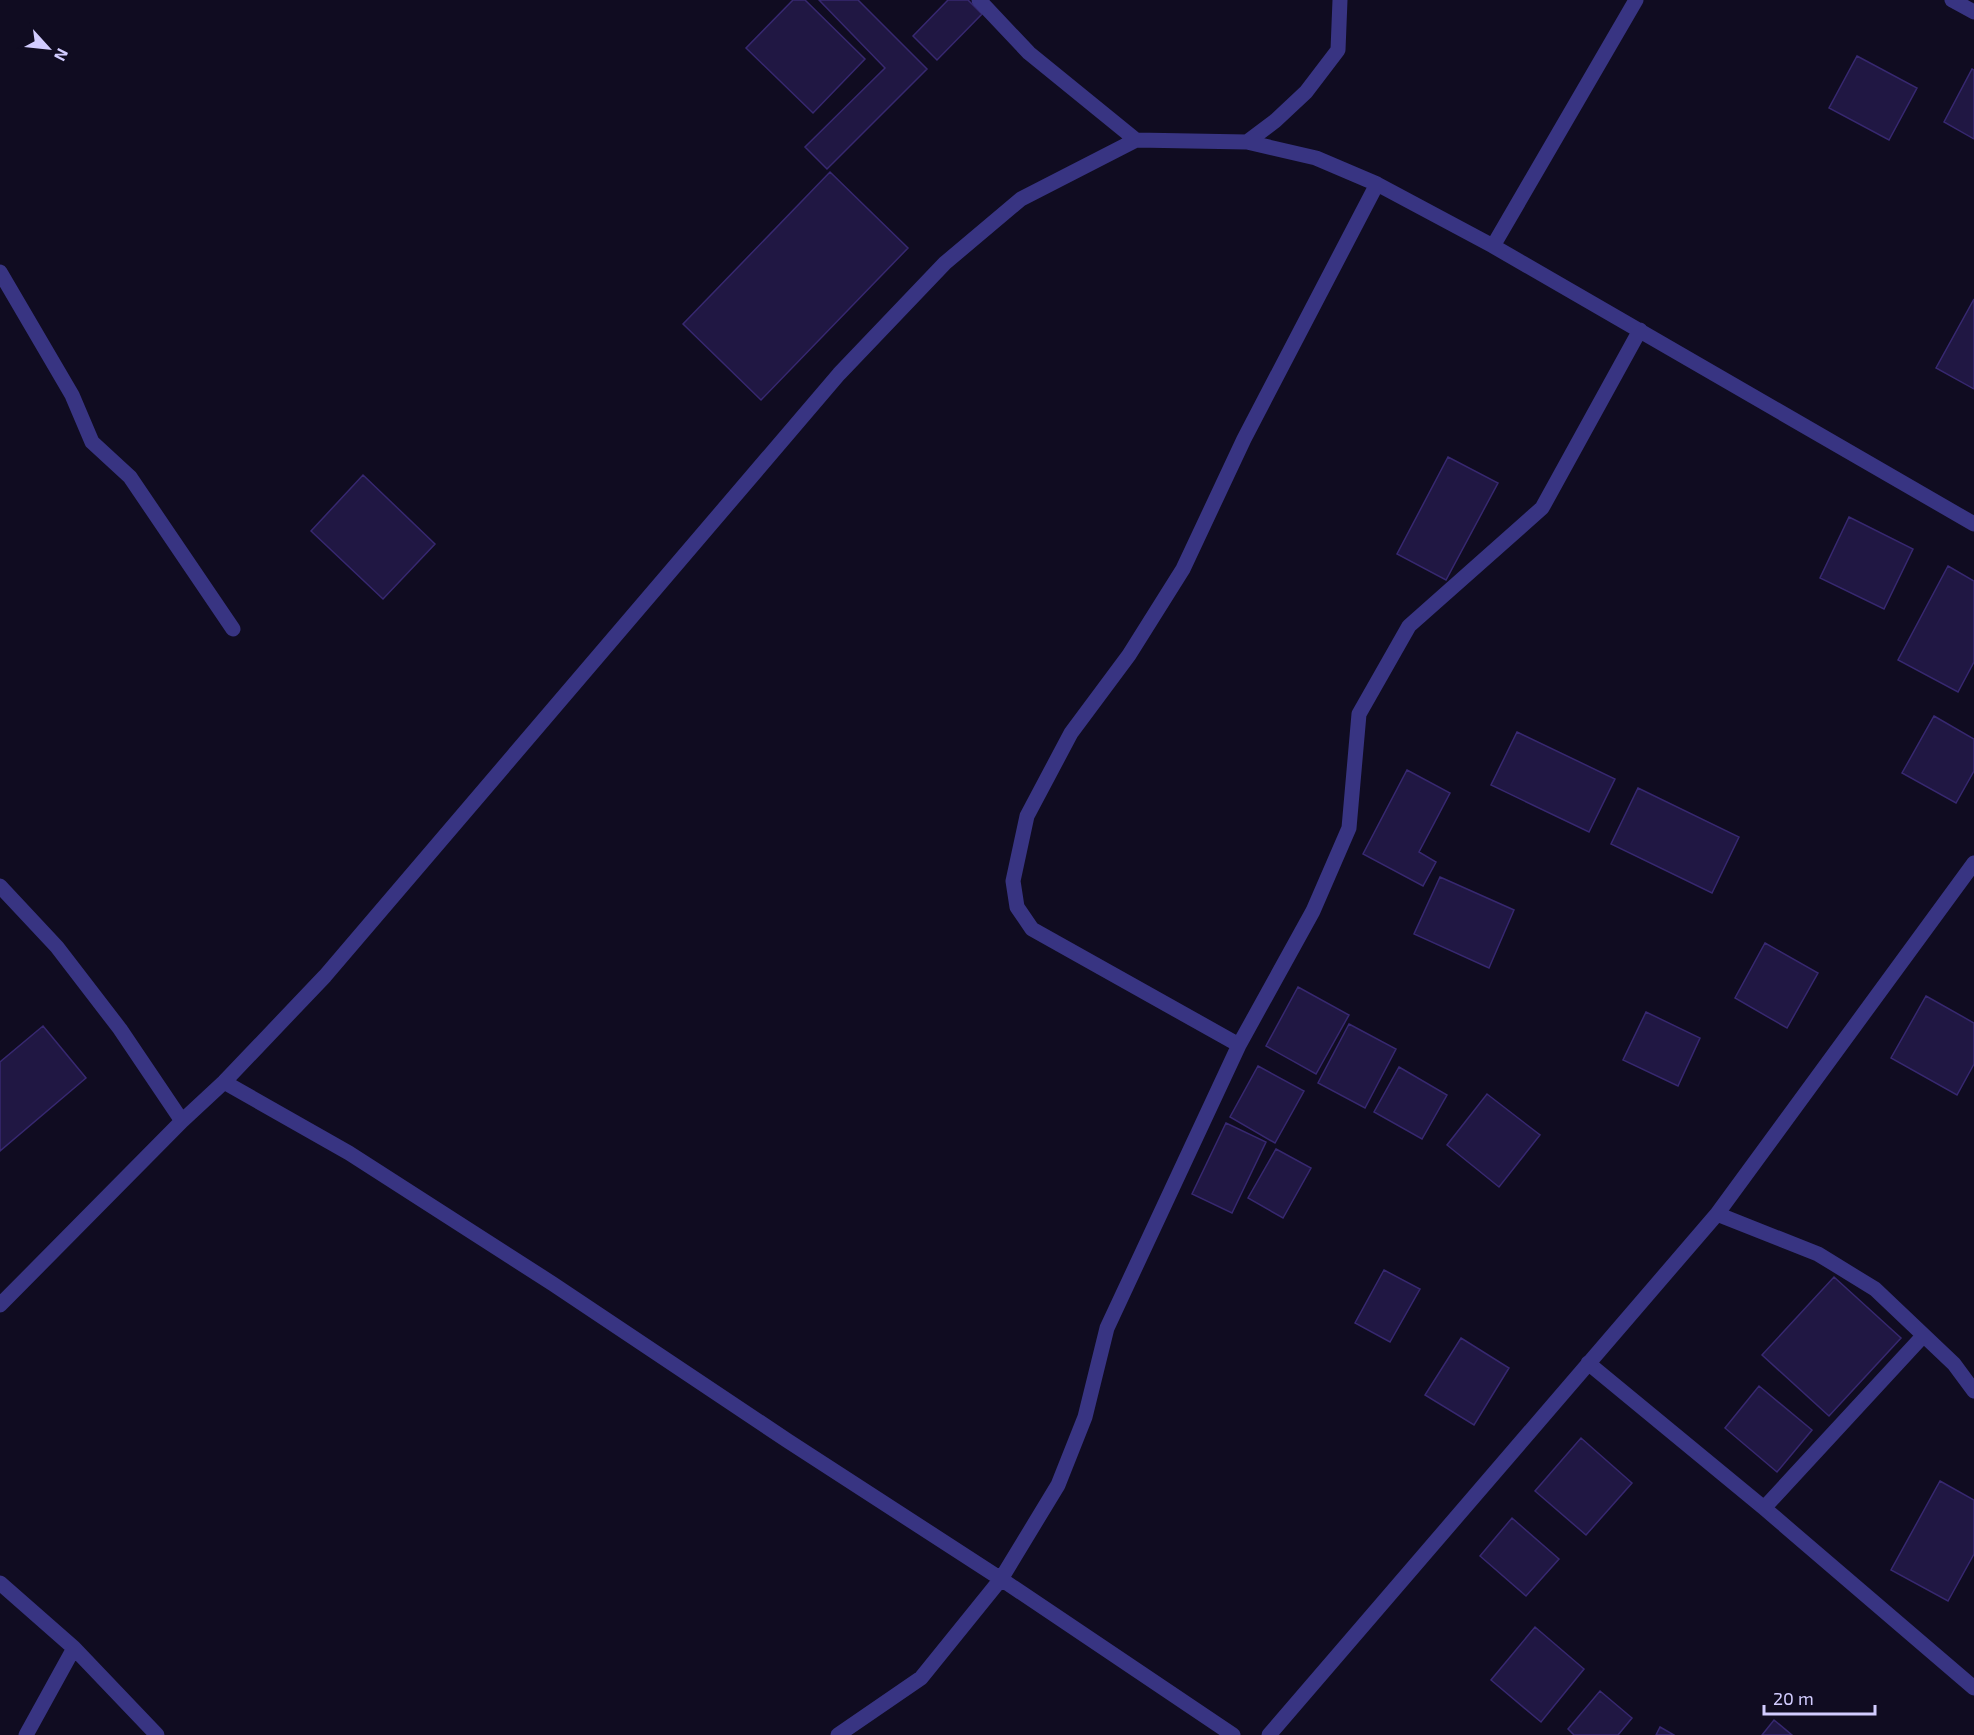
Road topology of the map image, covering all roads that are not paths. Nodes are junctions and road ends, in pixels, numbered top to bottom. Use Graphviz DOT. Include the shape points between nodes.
graph roads {
  1 [pos="979,0"];
  2 [pos="1341,0"];
  3 [pos="1636,0"];
  4 [pos="1952,0"];
  5 [pos="1974,12"];
  6 [pos="1136,140"];
  7 [pos="1247,142"];
  8 [pos="1377,184"];
  9 [pos="1493,246"];
  10 [pos="0,272"];
  11 [pos="1640,330"];
  12 [pos="1974,524"];
  13 [pos="233,629"];
  14 [pos="1974,863"];
  15 [pos="0,886"];
  16 [pos="1239,1045"];
  17 [pos="224,1082"];
  18 [pos="182,1121"];
  19 [pos="1717,1214"];
  20 [pos="0,1305"];
  21 [pos="1923,1336"];
  22 [pos="1588,1363"];
  23 [pos="1974,1391"];
  24 [pos="1764,1508"];
  25 [pos="1001,1579"];
  26 [pos="0,1583"];
  27 [pos="74,1648"];
  28 [pos="1974,1688"];
  29 [pos="26,1735"];
  30 [pos="157,1735"];
  31 [pos="838,1735"];
  32 [pos="1233,1735"];
  33 [pos="1269,1735"];
  1 -- 6 [label="street" via="1029,53"];
  2 -- 7 [label="street" via="1338,50 1306,92"];
  3 -- 9 [label="street"];
  4 -- 5 [label="street"];
  6 -- 7 [label="street"];
  6 -- 17 [label="street" via="1021,199 937,272 839,374 325,976"];
  7 -- 8 [label="street" via="1316,158"];
  8 -- 9 [label="street"];
  8 -- 16 [label="street" via="1244,440 1183,568 1129,655 1071,733 1027,816 1013,881 1017,907 1032,928"];
  9 -- 11 [label="street"];
  10 -- 13 [label="street" via="72,394 92,442 129,477"];
  11 -- 12 [label="street"];
  11 -- 16 [label="street" via="1542,508 1409,626 1359,714 1349,828 1313,911"];
  14 -- 19 [label="street"];
  15 -- 18 [label="street" via="64,956 120,1029"];
  16 -- 25 [label="street" via="1107,1328 1085,1417 1058,1485"];
  17 -- 18 [label="street"];
  17 -- 25 [label="street" via="350,1153"];
  18 -- 20 [label="street"];
  19 -- 21 [label="street" via="1818,1254 1875,1289"];
  19 -- 22 [label="street"];
  21 -- 23 [label="street" via="1954,1364"];
  21 -- 24 [label="street"];
  22 -- 24 [label="street"];
  22 -- 33 [label="street"];
  24 -- 28 [label="street"];
  25 -- 31 [label="street" via="921,1678"];
  25 -- 32 [label="street"];
  26 -- 27 [label="street"];
  27 -- 29 [label="street"];
  27 -- 30 [label="street"];
}
